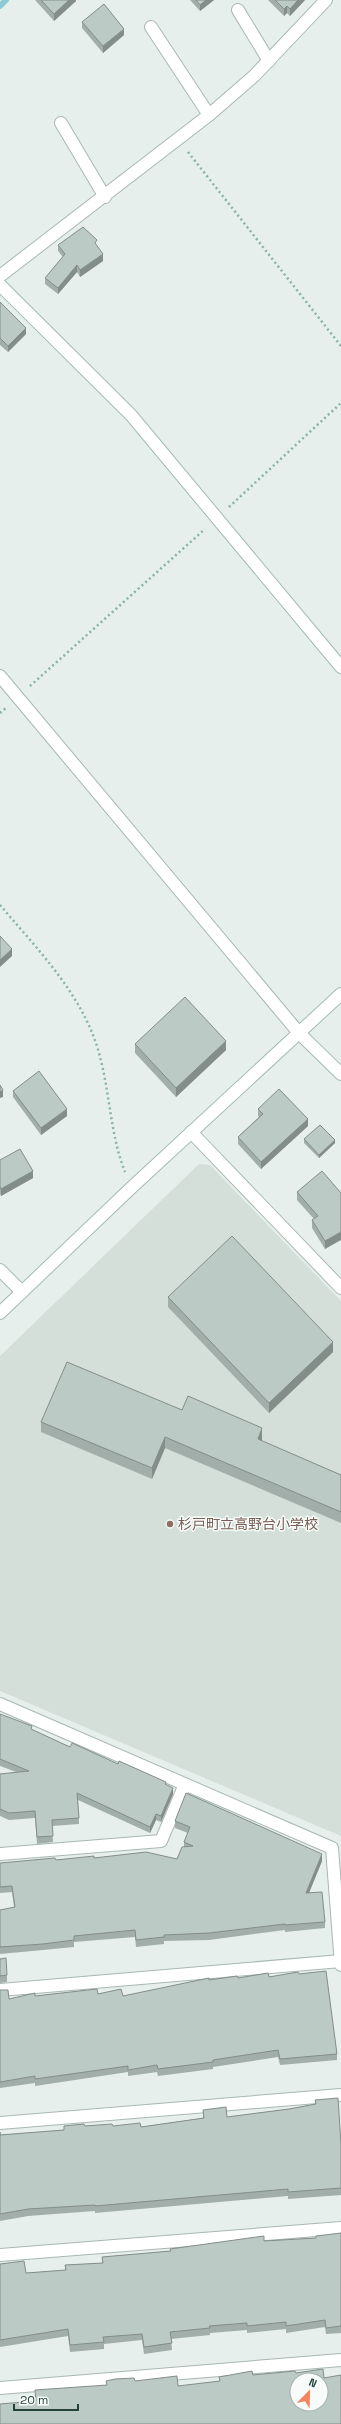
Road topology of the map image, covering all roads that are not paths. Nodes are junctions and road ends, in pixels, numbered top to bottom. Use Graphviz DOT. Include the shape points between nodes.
graph roads {
  1 [pos="326,0"];
  2 [pos="238,10"];
  3 [pos="151,27"];
  4 [pos="269,60"];
  5 [pos="209,115"];
  6 [pos="61,123"];
  7 [pos="105,197"];
  8 [pos="0,276"];
  9 [pos="0,285"];
  10 [pos="341,667"];
  11 [pos="0,676"];
  12 [pos="341,994"];
  13 [pos="299,1033"];
  14 [pos="341,1074"];
  15 [pos="191,1132"];
  16 [pos="0,1270"];
  17 [pos="341,1288"];
  18 [pos="22,1292"];
  19 [pos="0,1313"];
  20 [pos="0,1704"];
  21 [pos="185,1784"];
  22 [pos="0,1854"];
  23 [pos="341,1961"];
  24 [pos="341,1965"];
  25 [pos="0,1990"];
  26 [pos="341,2095"];
  27 [pos="0,2123"];
  28 [pos="341,2228"];
  29 [pos="0,2255"];
  30 [pos="341,2360"];
  31 [pos="0,2388"];
  1 -- 4 [label="street"];
  2 -- 4 [label="street"];
  3 -- 5 [label="street"];
  4 -- 5 [label="street"];
  5 -- 7 [label="street"];
  6 -- 7 [label="street"];
  7 -- 8 [label="street"];
  9 -- 10 [label="street" via="131,415"];
  11 -- 13 [label="street"];
  12 -- 13 [label="street"];
  13 -- 14 [label="street"];
  13 -- 15 [label="street"];
  15 -- 17 [label="street"];
  15 -- 18 [label="street"];
  16 -- 18 [label="street"];
  18 -- 19 [label="street"];
  20 -- 21 [label="street"];
  21 -- 22 [label="street" via="161,1841"];
  21 -- 23 [label="street" via="332,1848"];
  23 -- 24 [label="street"];
  23 -- 25 [label="street"];
  26 -- 27 [label="street"];
  28 -- 29 [label="street"];
  30 -- 31 [label="street"];
}
